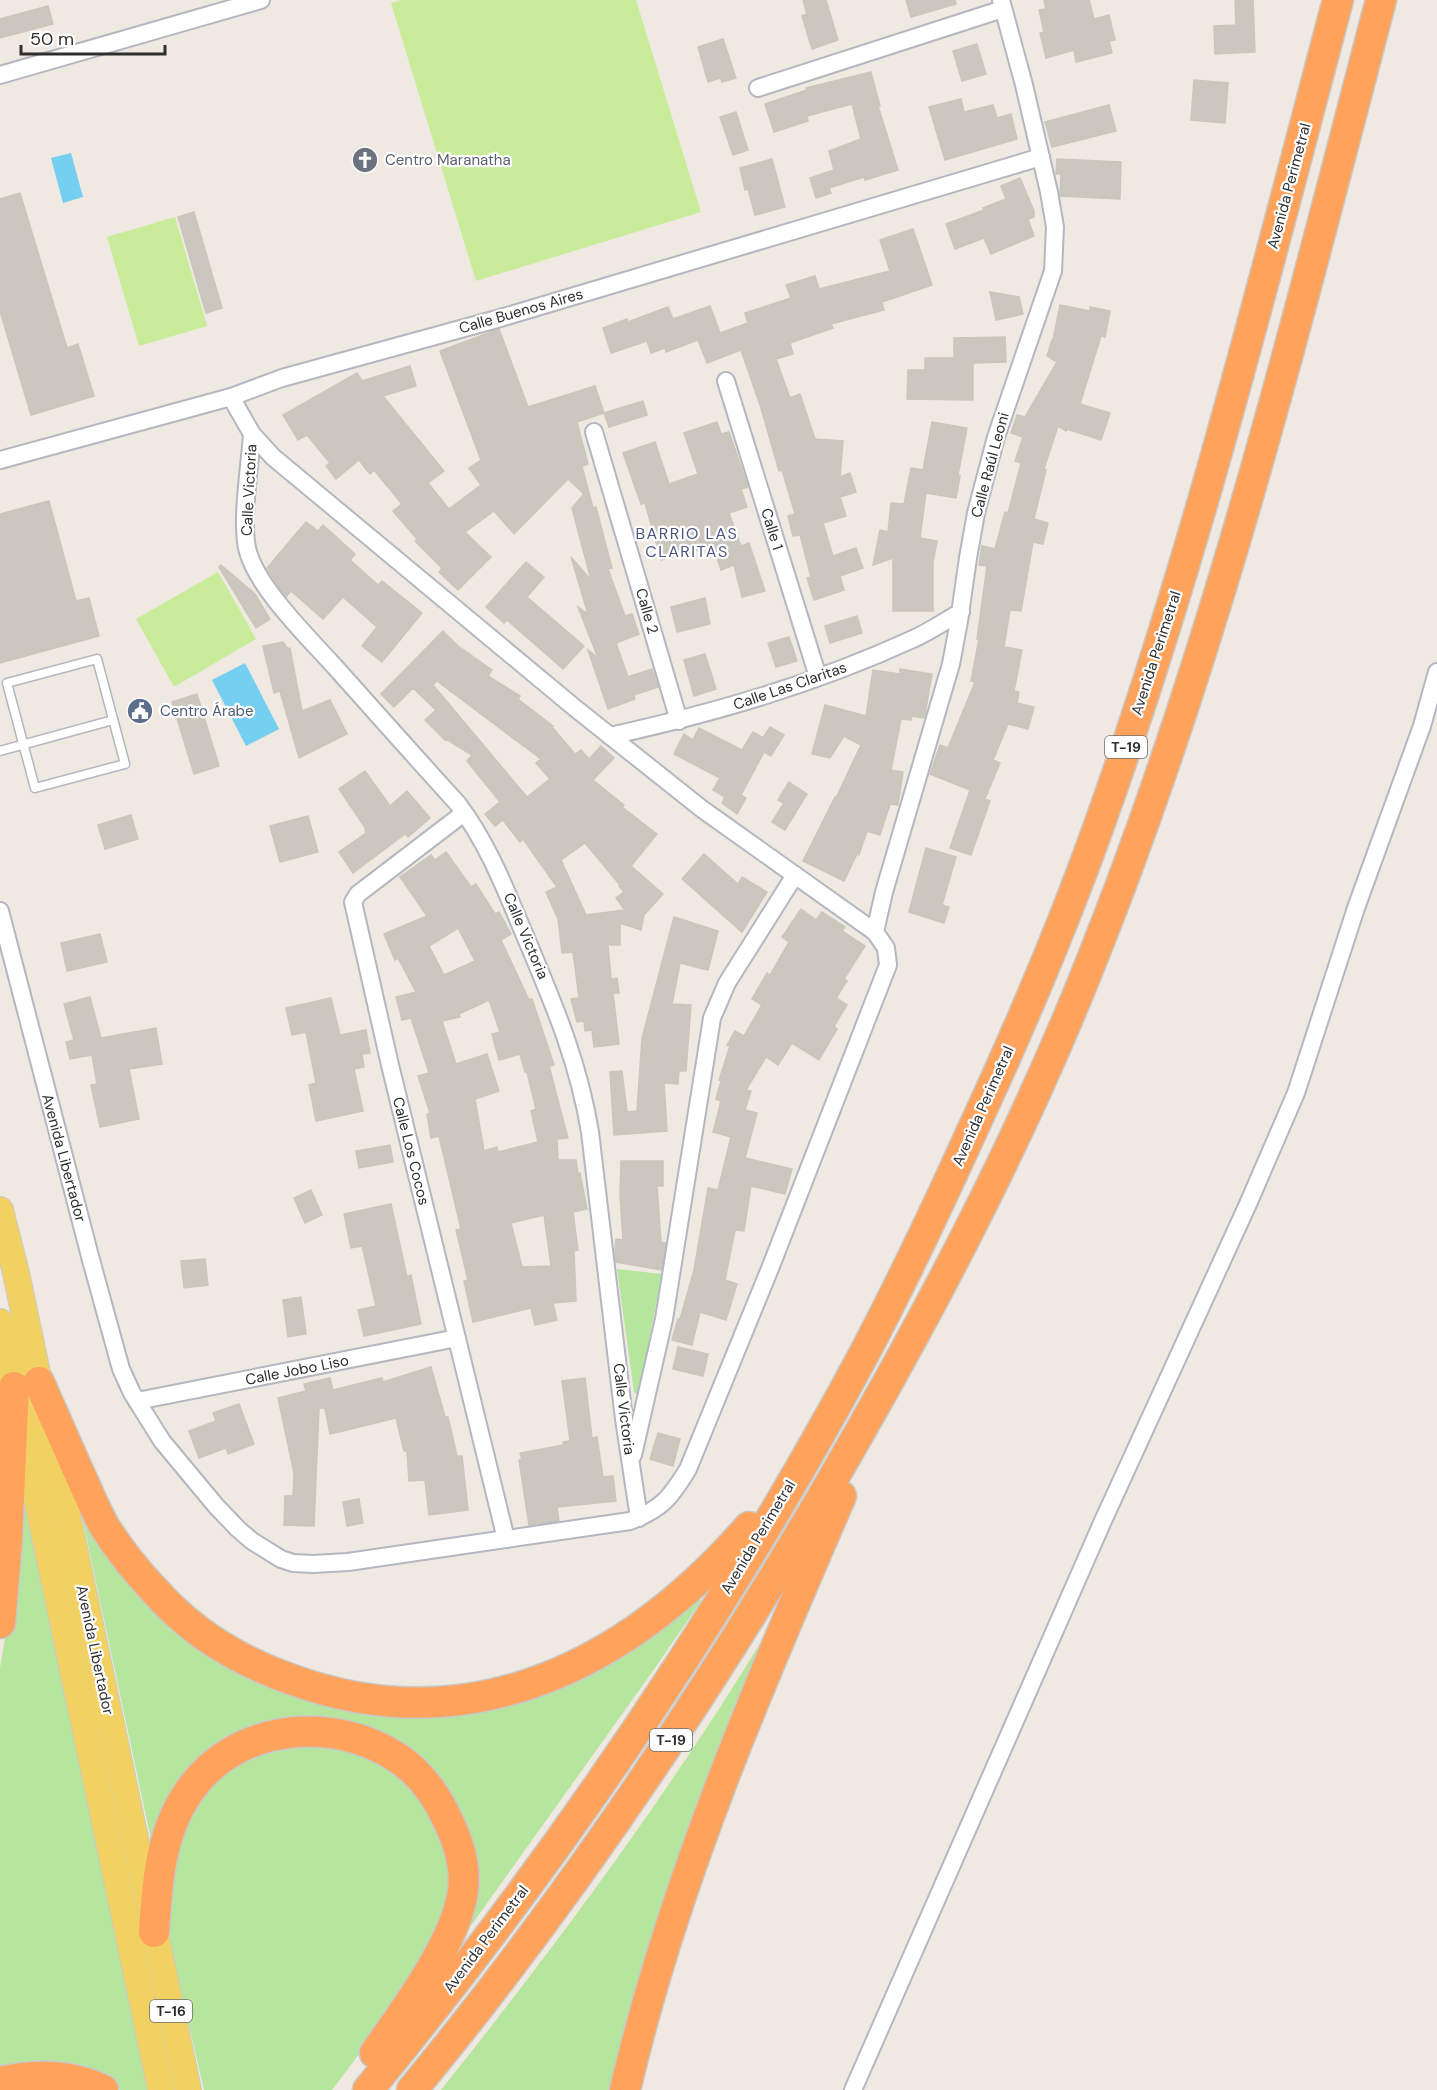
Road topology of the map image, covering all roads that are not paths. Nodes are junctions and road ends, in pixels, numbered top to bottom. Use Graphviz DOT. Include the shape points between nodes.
graph roads {
  1 [pos="261,0"];
  2 [pos="1338,0"];
  3 [pos="1381,0"];
  4 [pos="1002,4"];
  5 [pos="0,75"];
  6 [pos="758,88"];
  7 [pos="1041,157"];
  8 [pos="726,381"];
  9 [pos="231,396"];
  10 [pos="594,432"];
  11 [pos="252,434"];
  12 [pos="0,460"];
  13 [pos="961,612"];
  14 [pos="1437,672"];
  15 [pos="818,677"];
  16 [pos="113,720"];
  17 [pos="679,721"];
  18 [pos="610,736"];
  19 [pos="23,745"];
  20 [pos="0,751"];
  21 [pos="464,813"];
  22 [pos="795,875"];
  23 [pos="0,911"];
  24 [pos="875,932"];
  25 [pos="0,1210"];
  26 [pos="0,1322"];
  27 [pos="457,1338"];
  28 [pos="897,1368"];
  29 [pos="26,1384"];
  30 [pos="137,1401"];
  31 [pos="807,1455"];
  32 [pos="631,1464"];
  33 [pos="639,1518"];
  34 [pos="506,1539"];
  35 [pos="0,1620"];
  36 [pos="154,1932"];
  37 [pos="0,2082"];
  38 [pos="103,2090"];
  39 [pos="161,2090"];
  40 [pos="188,2090"];
  41 [pos="349,2090"];
  42 [pos="368,2090"];
  43 [pos="412,2090"];
  44 [pos="626,2090"];
  45 [pos="853,2090"];
  1 -- 5 [label="street"];
  2 -- 31 [label="highway, Avenida Perimetral / T-19" via="1215,461 1168,620 1097,832 1047,960 928,1227 865,1353"];
  3 -- 28 [label="highway, T-19" via="1256,472 1136,846 1032,1099"];
  4 -- 6 [label="street"];
  4 -- 7 [label="street, Calle Raúl Leoni"];
  7 -- 9 [label="street, Calle Buenos Aires"];
  7 -- 13 [label="street, Calle Raúl Leoni" via="1055,227 1053,271 993,448 976,513"];
  8 -- 15 [label="street, Calle 1"];
  9 -- 11 [label="street"];
  9 -- 12 [label="street, Calle Buenos Aires"];
  10 -- 17 [label="street, Calle 2"];
  11 -- 18 [label="street" via="273,457"];
  11 -- 21 [label="street, Calle Victoria" via="245,528 254,566 293,619"];
  13 -- 15 [label="street, Calle Las Claritas" via="914,639"];
  13 -- 24 [label="street, Calle Raúl Leoni" via="951,664"];
  14 -- 45 [label="street" via="1296,1093"];
  15 -- 17 [label="street, Calle Las Claritas"];
  16 -- 19 [label="lane"];
  16 -- 19 [label="lane" via="125,764 35,788"];
  16 -- 19 [label="lane" via="97,659 7,683"];
  17 -- 18 [label="street, Calle Las Claritas"];
  18 -- 22 [label="street" via="702,809"];
  19 -- 20 [label="lane"];
  21 -- 27 [label="street, Calle Los Cocos" via="358,894 353,902"];
  21 -- 32 [label="street, Calle Victoria" via="501,877 560,1019 583,1091"];
  22 -- 24 [label="street"];
  22 -- 32 [label="street" via="727,982 712,1018 664,1319"];
  23 -- 30 [label="street, Avenida Libertador" via="90,1260 121,1369"];
  24 -- 33 [label="street" via="886,948 888,965 771,1266 688,1469 673,1494 657,1509"];
  25 -- 29 [label="main road, Avenida Libertador" via="16,1273"];
  26 -- 29 [label="main road, Avenida Libertador"];
  27 -- 30 [label="street, Calle Jobo Liso"];
  27 -- 34 [label="street, Calle Los Cocos"];
  28 -- 43 [label="highway, T-19" via="696,1703 539,1928"];
  28 -- 44 [label="highway" via="808,1573 698,1844 657,1971"];
  29 -- 31 [label="highway" via="106,1529 156,1593 203,1635 262,1669 329,1691 392,1702 434,1703 511,1690 615,1644 683,1595 724,1556"];
  29 -- 35 [label="highway"];
  29 -- 36 [label="main road, Avenida Libertador"];
  29 -- 39 [label="main road, Avenida Libertador"];
  30 -- 34 [label="street, Avenida Libertador" via="162,1442 216,1506 252,1541 281,1559 313,1564 348,1562"];
  31 -- 42 [label="highway, Avenida Perimetral / T-19" via="674,1675 598,1787 511,1908"];
  32 -- 33 [label="street, Calle Victoria"];
  33 -- 34 [label="street, Avenida Libertador"];
  36 -- 40 [label="main road, Avenida Libertador / T-16"];
  36 -- 41 [label="highway" via="160,1867 169,1832 187,1794 222,1758 267,1737 315,1732 363,1740 412,1770 434,1796 454,1834 464,1870 461,1899 438,1955"];
  37 -- 38 [label="highway" via="57,2076"];
}
